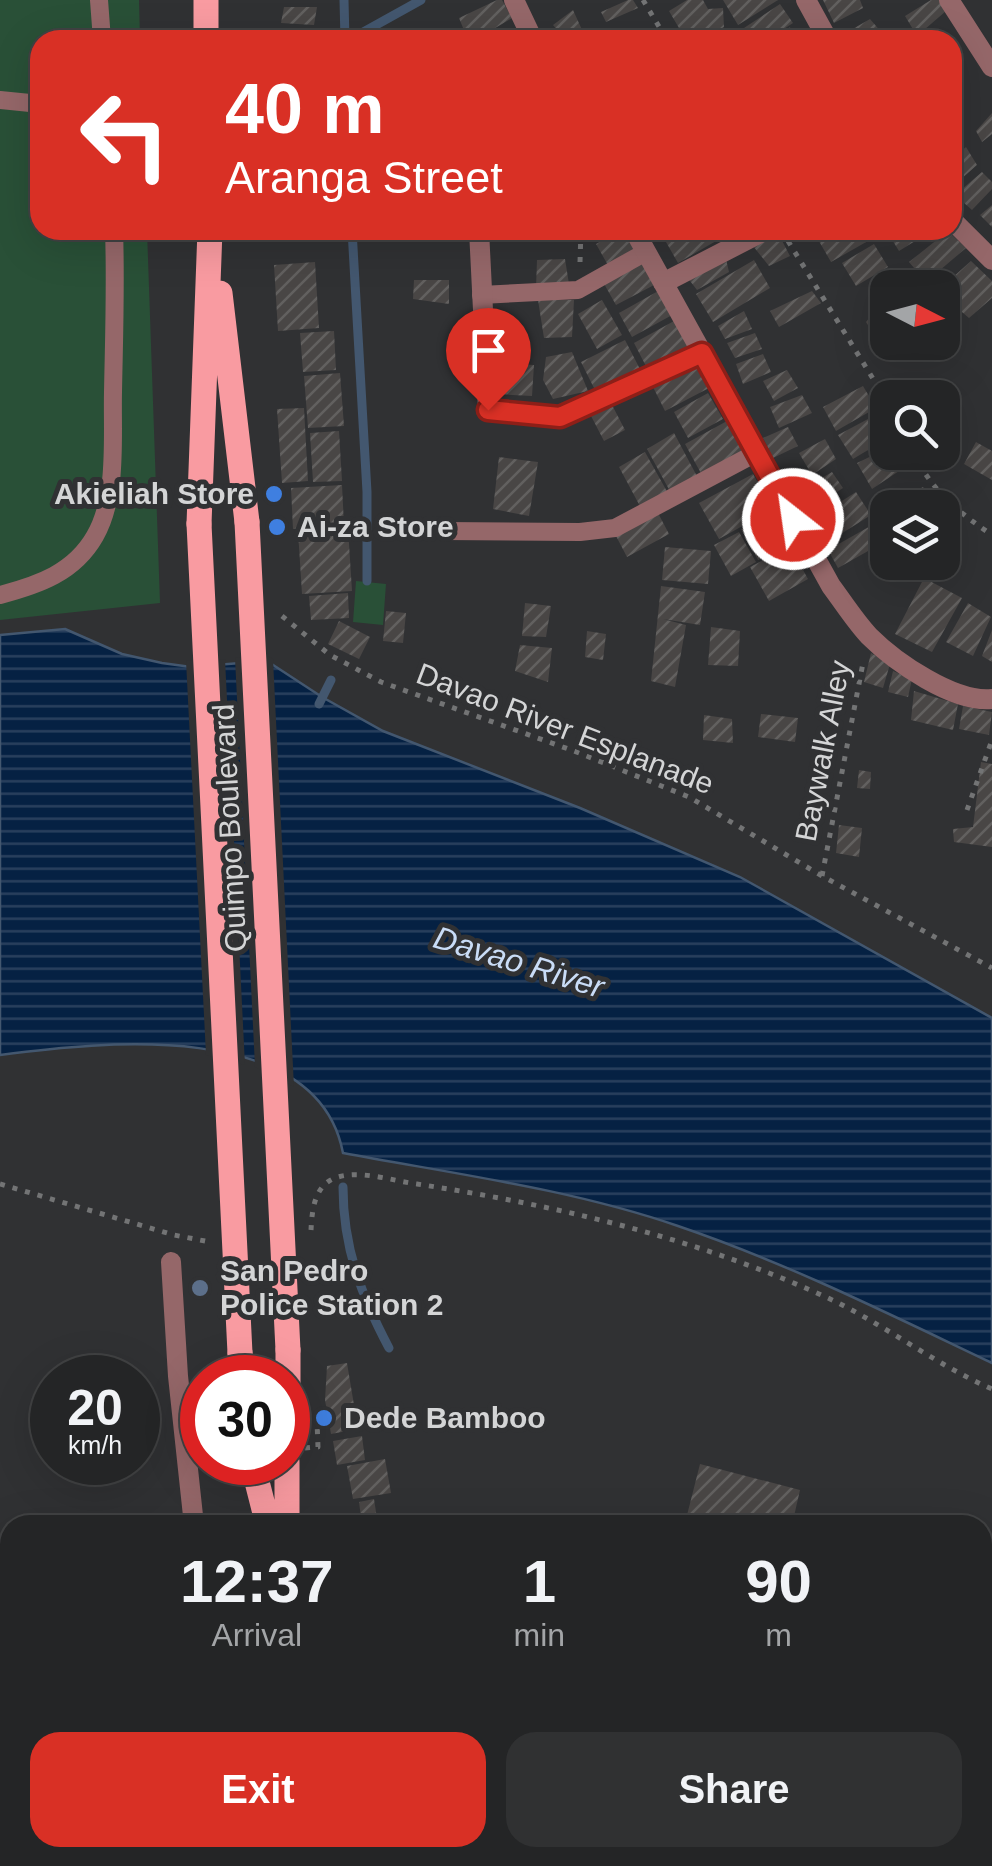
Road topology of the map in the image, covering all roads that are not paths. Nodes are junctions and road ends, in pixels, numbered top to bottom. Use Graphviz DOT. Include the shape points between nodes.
graph roads {
  1 [pos="98,0"];
  2 [pos="206,0"];
  3 [pos="514,0"];
  4 [pos="806,0"];
  5 [pos="949,0"];
  6 [pos="101,30"];
  7 [pos="206,30"];
  8 [pos="528,30"];
  9 [pos="822,30"];
  10 [pos="992,67"];
  11 [pos="0,100"];
  12 [pos="30,103"];
  13 [pos="962,230"];
  14 [pos="114,240"];
  15 [pos="211,240"];
  16 [pos="212,240"];
  17 [pos="479,240"];
  18 [pos="639,240"];
  19 [pos="746,240"];
  20 [pos="646,252"];
  21 [pos="992,260"];
  22 [pos="663,282"];
  23 [pos="482,295"];
  24 [pos="702,353"];
  25 [pos="756,453"];
  26 [pos="443,531"];
  27 [pos="0,595"];
  28 [pos="990,699"];
  29 [pos="171,1262"];
  30 [pos="241,1355"];
  31 [pos="288,1355"];
  32 [pos="258,1485"];
  33 [pos="287,1485"];
  34 [pos="193,1515"];
  35 [pos="265,1515"];
  36 [pos="287,1515"];
  1 -- 6 [label="lane"];
  2 -- 7 [label="main road"];
  3 -- 8 [label="street"];
  4 -- 9 [label="street"];
  5 -- 10 [label="street"];
  11 -- 12 [label="lane"];
  13 -- 21 [label="street"];
  14 -- 27 [label="lane" via="111,466 97,534 79,559 47,582"];
  15 -- 30 [label="main road, Quimpo Boulevard, bridge" via="199,524"];
  16 -- 31 [label="main road, Quimpo Boulevard, bridge" via="247,522"];
  17 -- 23 [label="street"];
  18 -- 20 [label="street"];
  19 -- 22 [label="street"];
  20 -- 22 [label="street"];
  20 -- 23 [label="lane" via="578,290"];
  22 -- 24 [label="street"];
  23 -- 24 [label="street" via="488,410 560,417"];
  24 -- 25 [label="street"];
  25 -- 26 [label="lane" via="615,528"];
  25 -- 28 [label="street" via="831,586 868,635 946,690"];
  29 -- 34 [label="street"];
  32 -- 35 [label="main road"];
  33 -- 36 [label="main road"];
}
